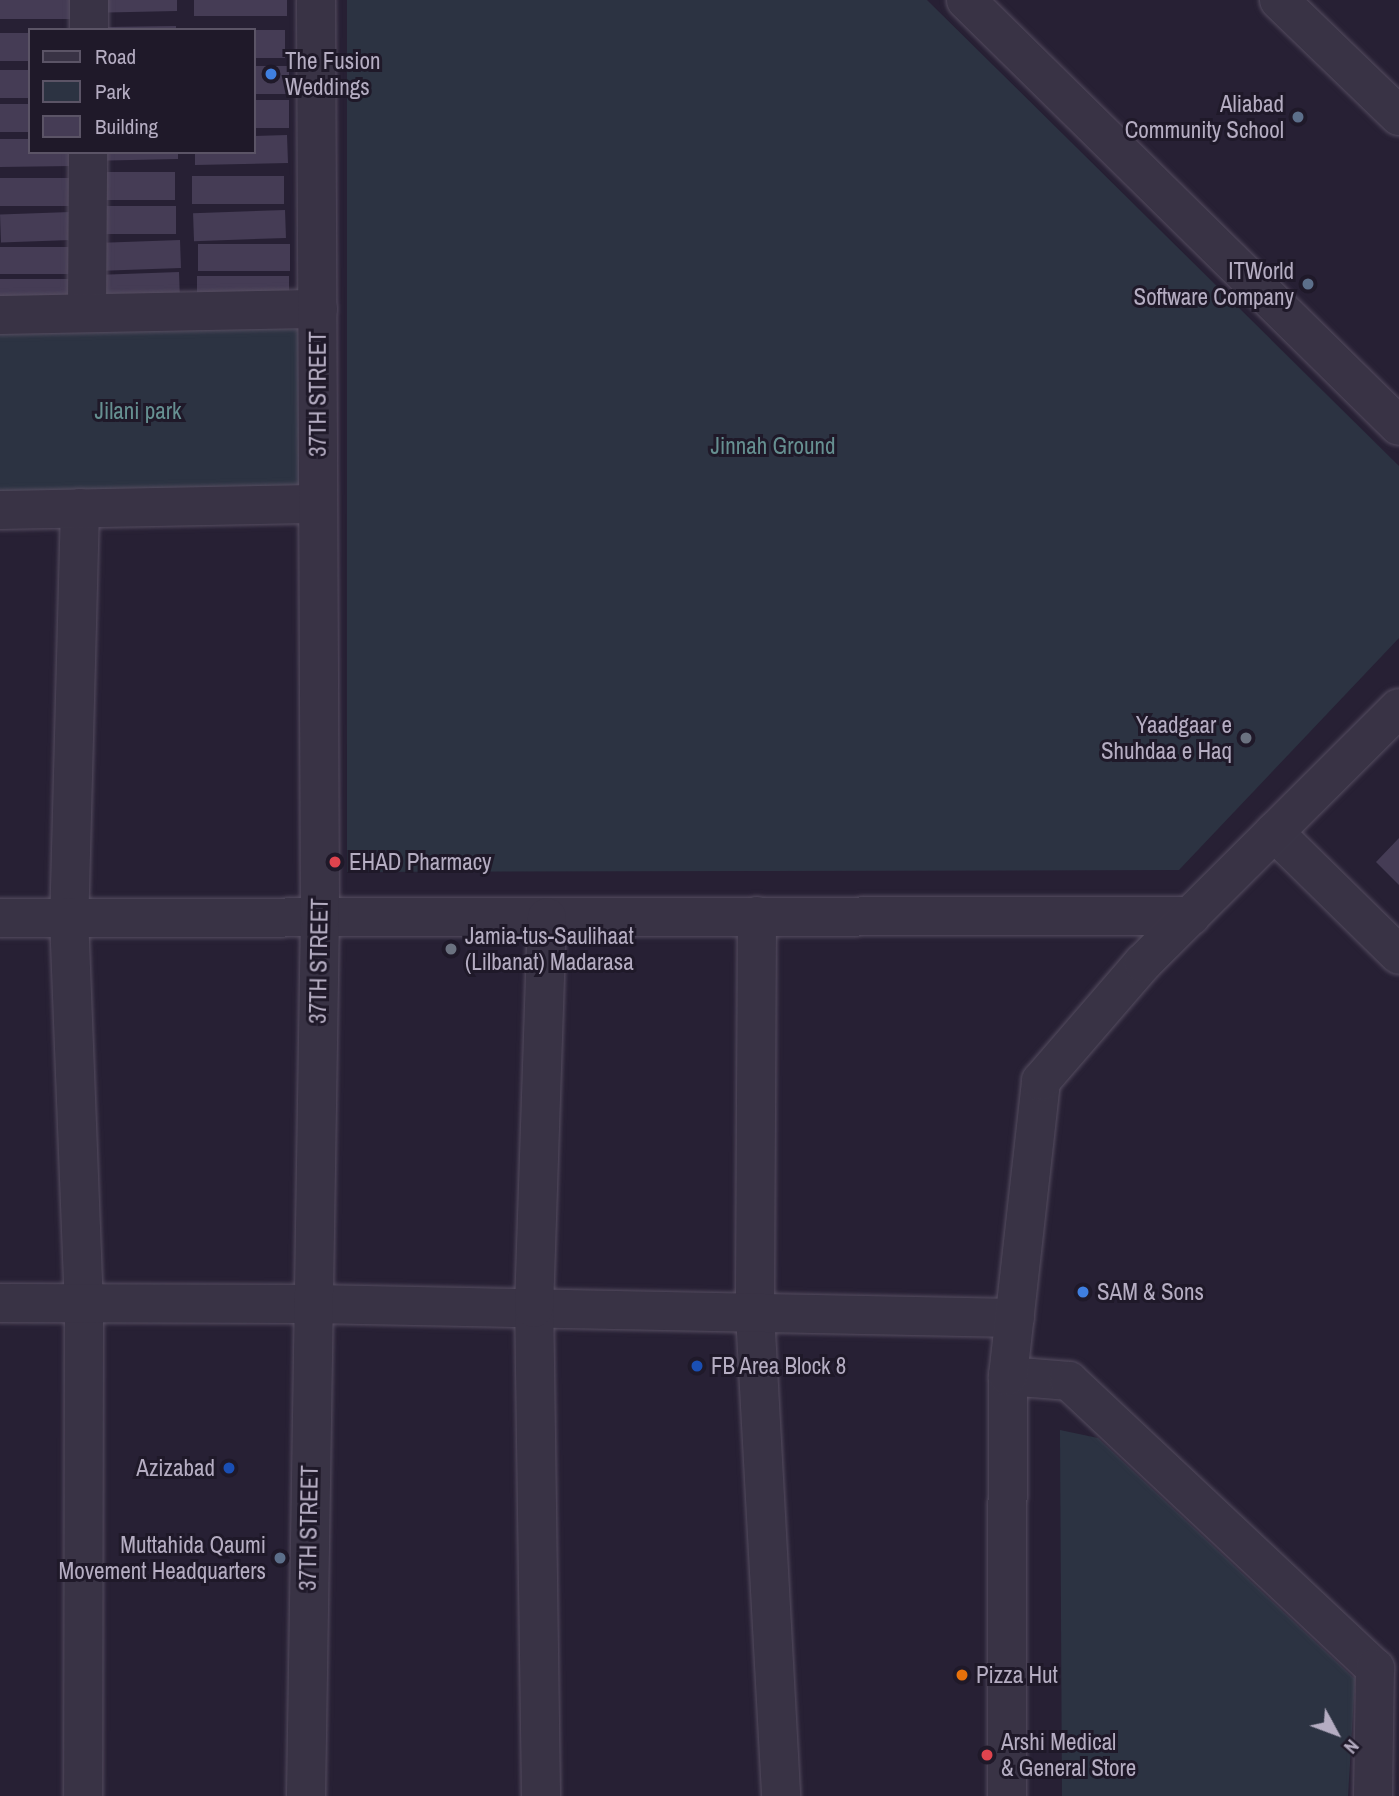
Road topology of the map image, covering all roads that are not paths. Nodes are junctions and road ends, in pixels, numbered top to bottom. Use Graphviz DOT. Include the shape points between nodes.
graph roads {
  1 [pos="89,0"];
  2 [pos="316,0"];
  3 [pos="967,0"];
  4 [pos="1279,0"];
  5 [pos="89,28"];
  6 [pos="1399,116"];
  7 [pos="88,154"];
  8 [pos="318,309"];
  9 [pos="87,311"];
  10 [pos="0,315"];
  11 [pos="1399,426"];
  12 [pos="318,504"];
  13 [pos="80,508"];
  14 [pos="0,510"];
  15 [pos="1399,708"];
  16 [pos="1274,832"];
  17 [pos="757,916"];
  18 [pos="1191,916"];
  19 [pos="69,917"];
  20 [pos="320,917"];
  21 [pos="547,917"];
  22 [pos="0,918"];
  23 [pos="1399,954"];
  24 [pos="0,1303"];
  25 [pos="84,1303"];
  26 [pos="313,1304"];
  27 [pos="534,1308"];
  28 [pos="755,1313"];
  29 [pos="1015,1318"];
  30 [pos="1008,1376"];
  31 [pos="83,1796"];
  32 [pos="306,1796"];
  33 [pos="541,1796"];
  34 [pos="781,1796"];
  35 [pos="1007,1796"];
  36 [pos="1373,1796"];
  1 -- 5 [label="street"];
  2 -- 8 [label="street, 37TH STREET"];
  3 -- 11 [label="street"];
  4 -- 6 [label="street"];
  7 -- 9 [label="street"];
  8 -- 9 [label="street"];
  8 -- 12 [label="street, 37TH STREET"];
  9 -- 10 [label="street"];
  12 -- 13 [label="street"];
  12 -- 20 [label="street, 37TH STREET"];
  13 -- 14 [label="street"];
  13 -- 19 [label="street"];
  15 -- 16 [label="street"];
  16 -- 18 [label="street"];
  16 -- 23 [label="street"];
  17 -- 18 [label="street"];
  17 -- 21 [label="street"];
  17 -- 28 [label="street"];
  18 -- 29 [label="street" via="1041,1081"];
  19 -- 20 [label="street"];
  19 -- 22 [label="street"];
  19 -- 25 [label="street"];
  20 -- 21 [label="street"];
  20 -- 26 [label="street, 37TH STREET"];
  21 -- 27 [label="street"];
  24 -- 25 [label="street"];
  25 -- 26 [label="street"];
  25 -- 31 [label="street"];
  26 -- 27 [label="street"];
  26 -- 32 [label="street, 37TH STREET"];
  27 -- 28 [label="street"];
  27 -- 33 [label="street"];
  28 -- 29 [label="street"];
  28 -- 34 [label="street"];
  29 -- 30 [label="street"];
  30 -- 35 [label="street"];
  30 -- 36 [label="street" via="1069,1381 1375,1668"];
}
